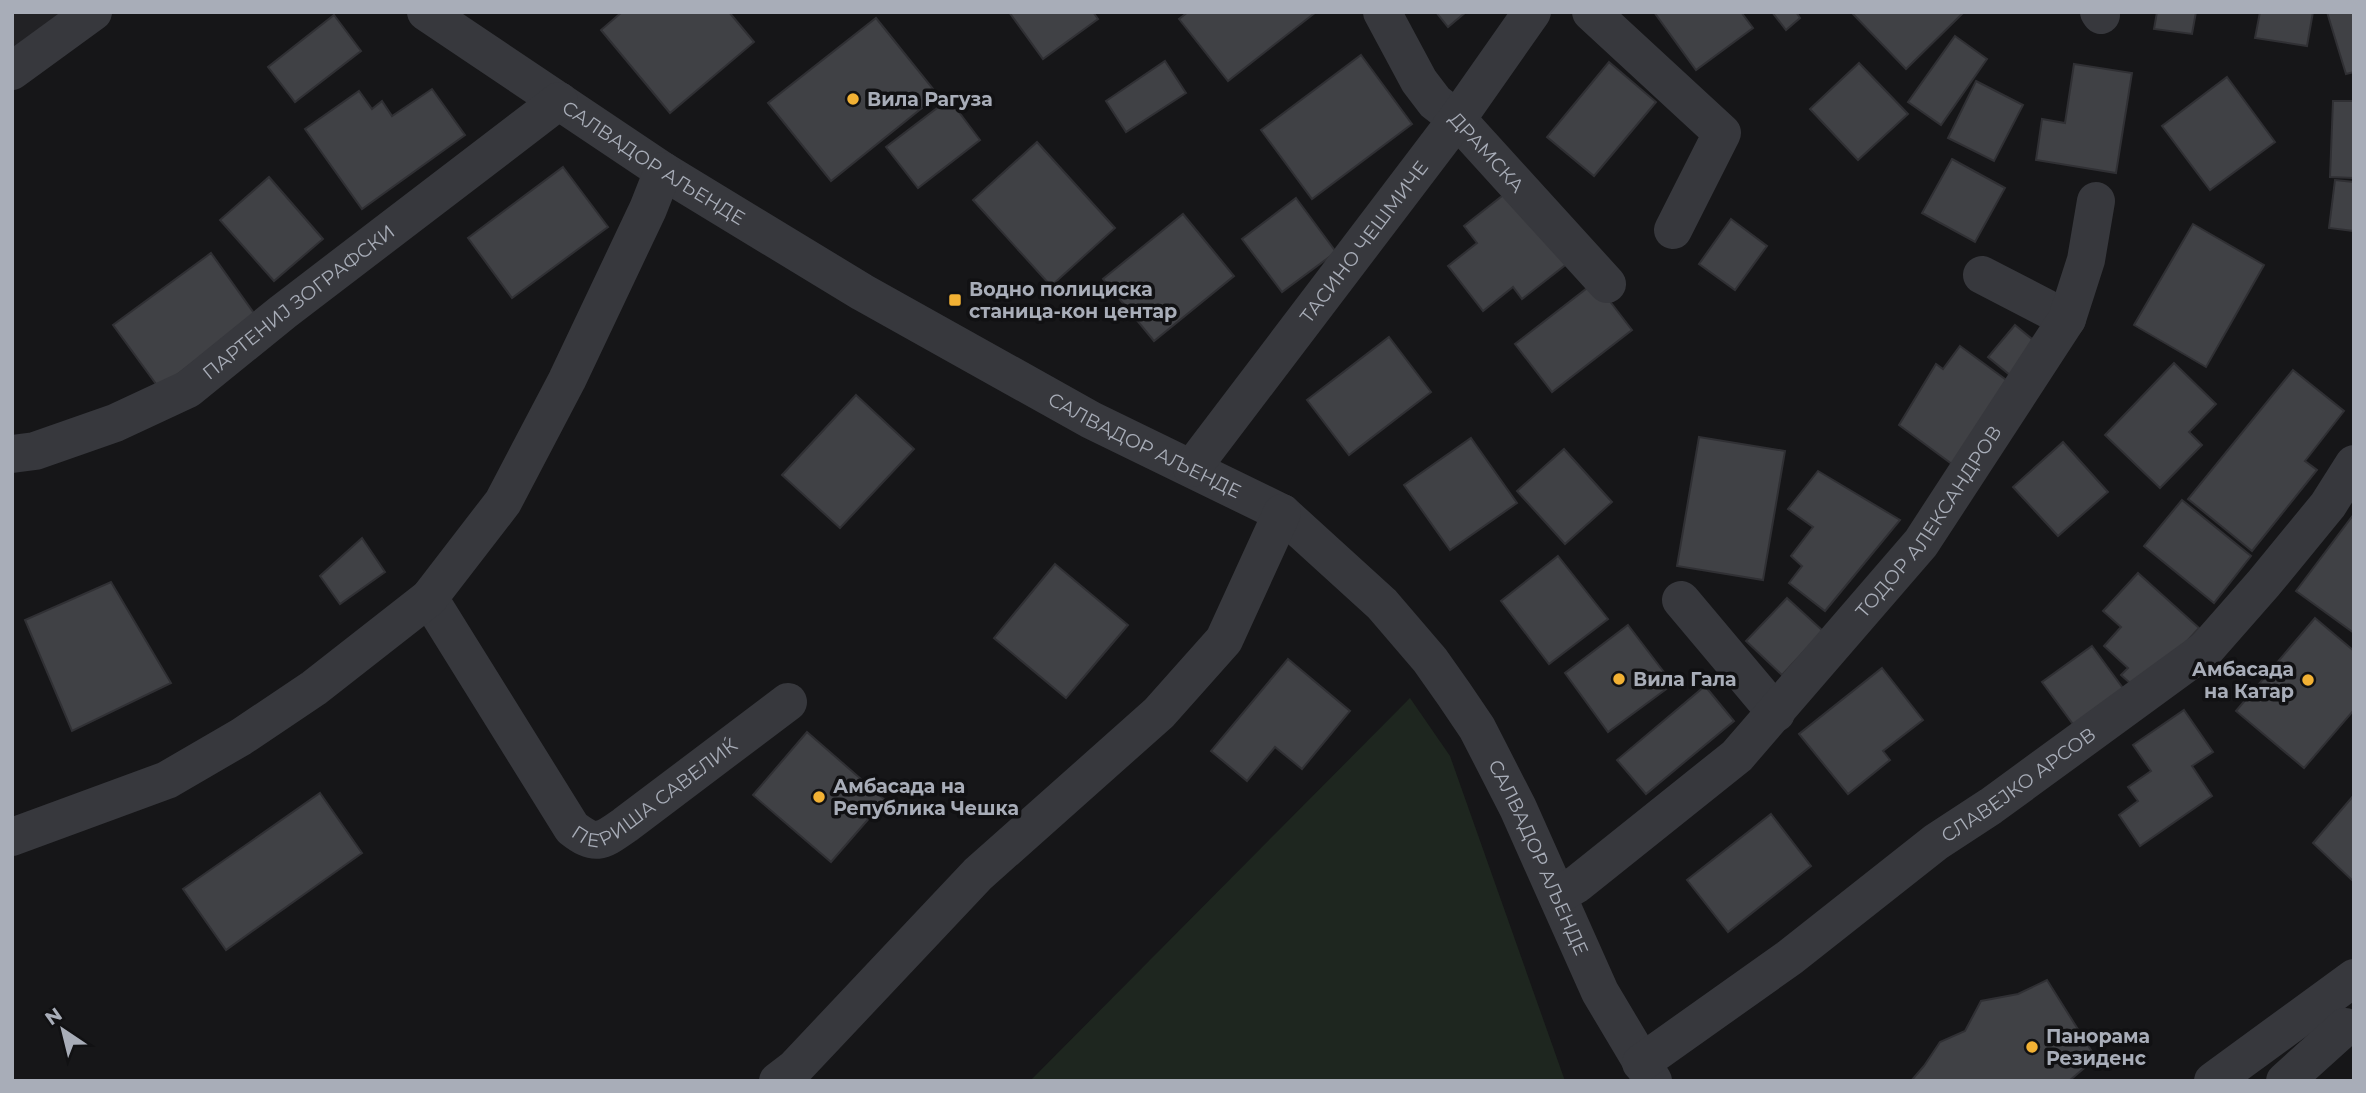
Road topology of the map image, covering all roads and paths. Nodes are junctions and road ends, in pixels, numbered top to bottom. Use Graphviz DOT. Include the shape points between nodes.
graph roads {
  1 [pos="93,12"];
  2 [pos="426,12"];
  3 [pos="1382,12"];
  4 [pos="1532,12"];
  5 [pos="1591,12"];
  6 [pos="12,71"];
  7 [pos="559,101"];
  8 [pos="1457,118"];
  9 [pos="663,172"];
  10 [pos="2096,201"];
  11 [pos="1673,230"];
  12 [pos="1982,275"];
  13 [pos="1607,284"];
  14 [pos="2067,319"];
  15 [pos="12,454"];
  16 [pos="2354,464"];
  17 [pos="1192,468"];
  18 [pos="1282,513"];
  19 [pos="429,598"];
  20 [pos="1681,600"];
  21 [pos="788,702"];
  22 [pos="1776,713"];
  23 [pos="12,837"];
  24 [pos="1558,895"];
  25 [pos="2354,978"];
  26 [pos="2345,1027"];
  27 [pos="1647,1072"];
  28 [pos="778,1081"];
  29 [pos="2213,1081"];
  30 [pos="2285,1081"];
  1 -- 6 [label="street"];
  2 -- 7 [label="street, САЛВАДОР АЉЕНДЕ"];
  3 -- 8 [label="street, ДРАМСКА" via="1419,82 1435,102"];
  4 -- 8 [label="street, ТАСИНО ЧЕШМИЧЕ"];
  5 -- 11 [label="street" via="1722,133"];
  7 -- 9 [label="street, САЛВАДОР АЉЕНДЕ"];
  7 -- 15 [label="street, ПАРТЕНИЈ ЗОГРАФСКИ" via="188,389 115,423 35,451"];
  8 -- 13 [label="street, ДРАМСКА"];
  8 -- 17 [label="street, ТАСИНО ЧЕШМИЧЕ"];
  9 -- 17 [label="street, САЛВАДОР АЉЕНДЕ" via="862,292 1091,421"];
  9 -- 19 [label="street" via="567,380 503,502"];
  10 -- 14 [label="street, ТОДОР АЛЕКСАНДРОВ" via="2086,260"];
  12 -- 14 [label="street"];
  14 -- 22 [label="street, ТОДОР АЛЕКСАНДРОВ" via="1922,543"];
  16 -- 27 [label="street, СЛАВЕЈКО АРСОВ" via="2328,505 2206,649 1991,807 1936,842"];
  17 -- 18 [label="street, САЛВАДОР АЉЕНДЕ"];
  18 -- 24 [label="street, САЛВАДОР АЉЕНДЕ" via="1382,604 1430,660 1476,728"];
  18 -- 28 [label="street" via="1224,640 1159,713 978,874"];
  19 -- 21 [label="street, ПЕРИША САВЕЛИЌ" via="572,828 586,839 604,839 625,825"];
  19 -- 23 [label="street" via="314,688 167,780"];
  20 -- 22 [label="street"];
  22 -- 24 [label="street, ТОДОР АЛЕКСАНДРОВ" via="1737,755"];
  24 -- 27 [label="street, САЛВАДОР АЉЕНДЕ" via="1600,992"];
  25 -- 29 [label="street"];
  26 -- 30 [label="street"];
}
